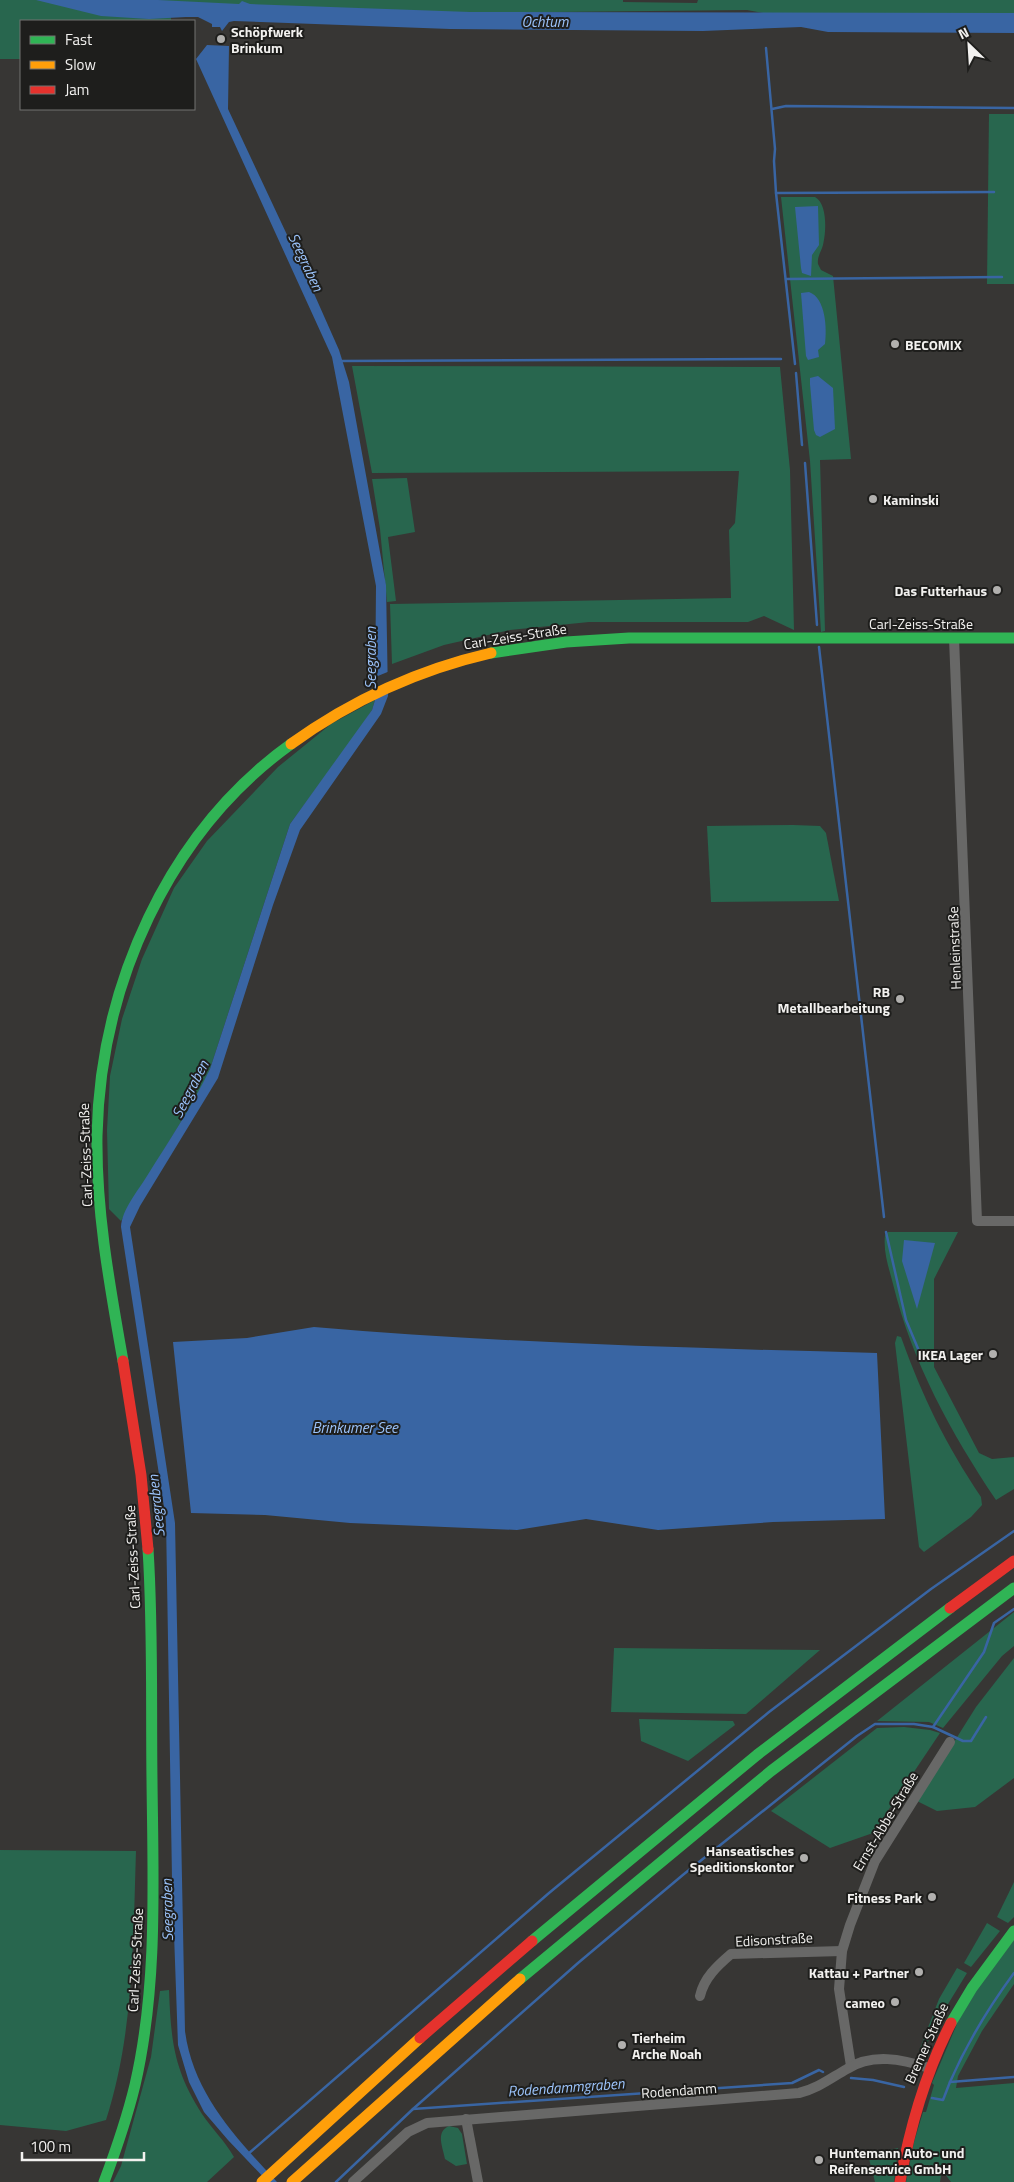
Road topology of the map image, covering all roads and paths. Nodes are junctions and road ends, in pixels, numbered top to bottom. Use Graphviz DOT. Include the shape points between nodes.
graph roads {
  1 [pos="954,638"];
  2 [pos="1014,638"];
  3 [pos="1014,1221"];
  4 [pos="1014,1561"];
  5 [pos="1014,1588"];
  6 [pos="950,1742"];
  7 [pos="1014,1930"];
  8 [pos="842,1951"];
  9 [pos="700,1996"];
  10 [pos="851,2066"];
  11 [pos="929,2068"];
  12 [pos="466,2119"];
  13 [pos="265,2178"];
  14 [pos="104,2182"];
  15 [pos="292,2182"];
  16 [pos="352,2182"];
  17 [pos="478,2182"];
  18 [pos="900,2182"];
  1 -- 2 [label="main road, Carl-Zeiss-Straße"];
  1 -- 3 [label="street, Henleinstraße" via="977,1221"];
  1 -- 14 [label="main road, Carl-Zeiss-Straße" via="558,642 472,657 370,694 314,727 265,764 200,834 159,896 137,938 121,982 106,1040 98,1096 98,1156 105,1242 135,1428 147,1530 151,1609 153,1872 151,1965 142,2054 124,2128"];
  4 -- 13 [label="main road" via="722,1783 454,2008"];
  5 -- 15 [label="main road" via="729,1805 519,1979"];
  6 -- 8 [label="street, Ernst-Abbe-Straße" via="875,1860"];
  7 -- 11 [label="main road, Bremer Straße" via="964,1996"];
  8 -- 9 [label="street, Edisonstraße" via="731,1954 703,1984"];
  8 -- 10 [label="street, Ernst-Abbe-Straße" via="839,1989"];
  10 -- 11 [label="street, Rodendamm" via="861,2061 895,2059"];
  10 -- 12 [label="street, Rodendamm" via="825,2083 799,2093"];
  11 -- 18 [label="main road, Bremer Straße" via="908,2135"];
  12 -- 16 [label="street, Rodendamm" via="427,2122 417,2126"];
  12 -- 17 [label="street"];
}
